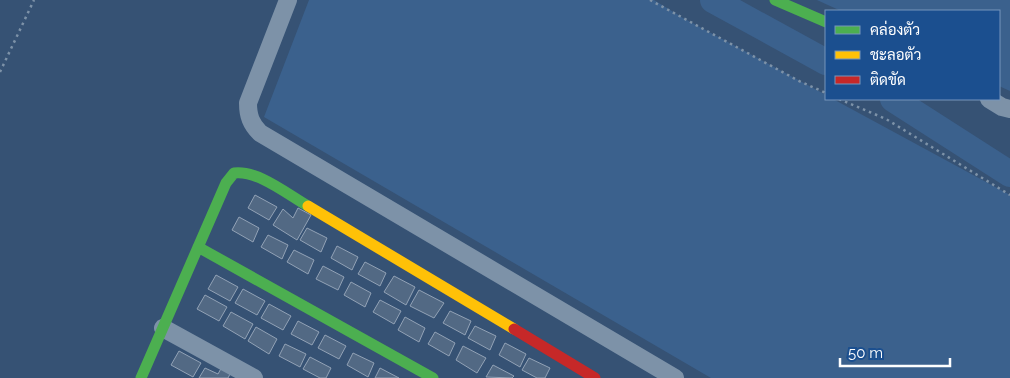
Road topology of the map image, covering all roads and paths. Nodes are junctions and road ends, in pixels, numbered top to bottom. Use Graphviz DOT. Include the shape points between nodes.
graph roads {
  1 [pos="34,0"];
  2 [pos="288,0"];
  3 [pos="650,0"];
  4 [pos="775,0"];
  5 [pos="825,22"];
  6 [pos="0,72"];
  7 [pos="825,93"];
  8 [pos="841,100"];
  9 [pos="991,100"];
  10 [pos="1010,109"];
  11 [pos="1010,195"];
  12 [pos="198,247"];
  13 [pos="163,328"];
  14 [pos="141,378"];
  15 [pos="254,378"];
  16 [pos="433,378"];
  17 [pos="595,378"];
  18 [pos="674,378"];
  1 -- 6 [label="path"];
  2 -- 18 [label="street" via="248,103 248,116 260,133"];
  3 -- 7 [label="path"];
  4 -- 5 [label="street"];
  8 -- 11 [label="path" via="886,119"];
  9 -- 10 [label="street"];
  12 -- 13 [label="street"];
  12 -- 16 [label="street"];
  12 -- 17 [label="street" via="226,183 234,173 250,173"];
  13 -- 14 [label="street"];
  13 -- 15 [label="street"];
}
